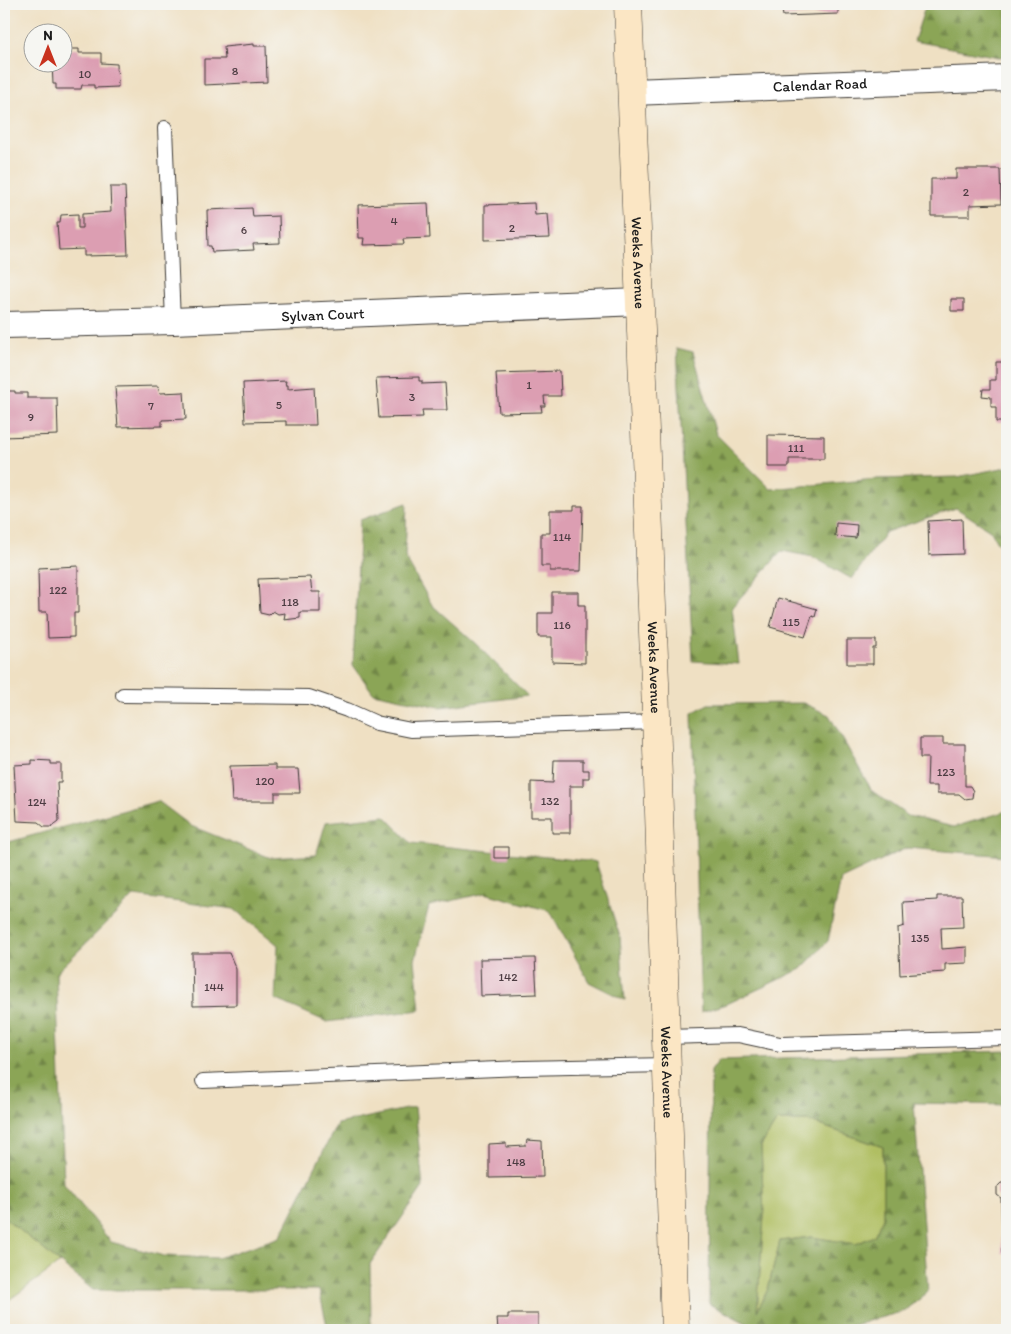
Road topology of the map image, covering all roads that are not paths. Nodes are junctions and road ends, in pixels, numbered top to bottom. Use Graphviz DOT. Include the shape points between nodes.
graph roads {
  1 [pos="628,4"];
  2 [pos="1007,78"];
  3 [pos="632,92"];
  4 [pos="165,128"];
  5 [pos="640,302"];
  6 [pos="173,321"];
  7 [pos="4,325"];
  8 [pos="123,695"];
  9 [pos="656,722"];
  10 [pos="666,1037"];
  11 [pos="1007,1038"];
  12 [pos="667,1065"];
  13 [pos="204,1081"];
  14 [pos="675,1330"];
  1 -- 3 [label="street, Weeks Avenue"];
  2 -- 3 [label="street, Calendar Road"];
  3 -- 5 [label="street, Weeks Avenue"];
  4 -- 6 [label="lane"];
  5 -- 6 [label="street, Sylvan Court"];
  5 -- 9 [label="street, Weeks Avenue"];
  6 -- 7 [label="street, Sylvan Court"];
  8 -- 9 [label="lane" via="309,696 376,723 411,730"];
  9 -- 10 [label="street, Weeks Avenue"];
  10 -- 11 [label="lane" via="738,1035 780,1044"];
  10 -- 12 [label="street, Weeks Avenue"];
  12 -- 13 [label="lane"];
  12 -- 14 [label="street, Weeks Avenue"];
}
